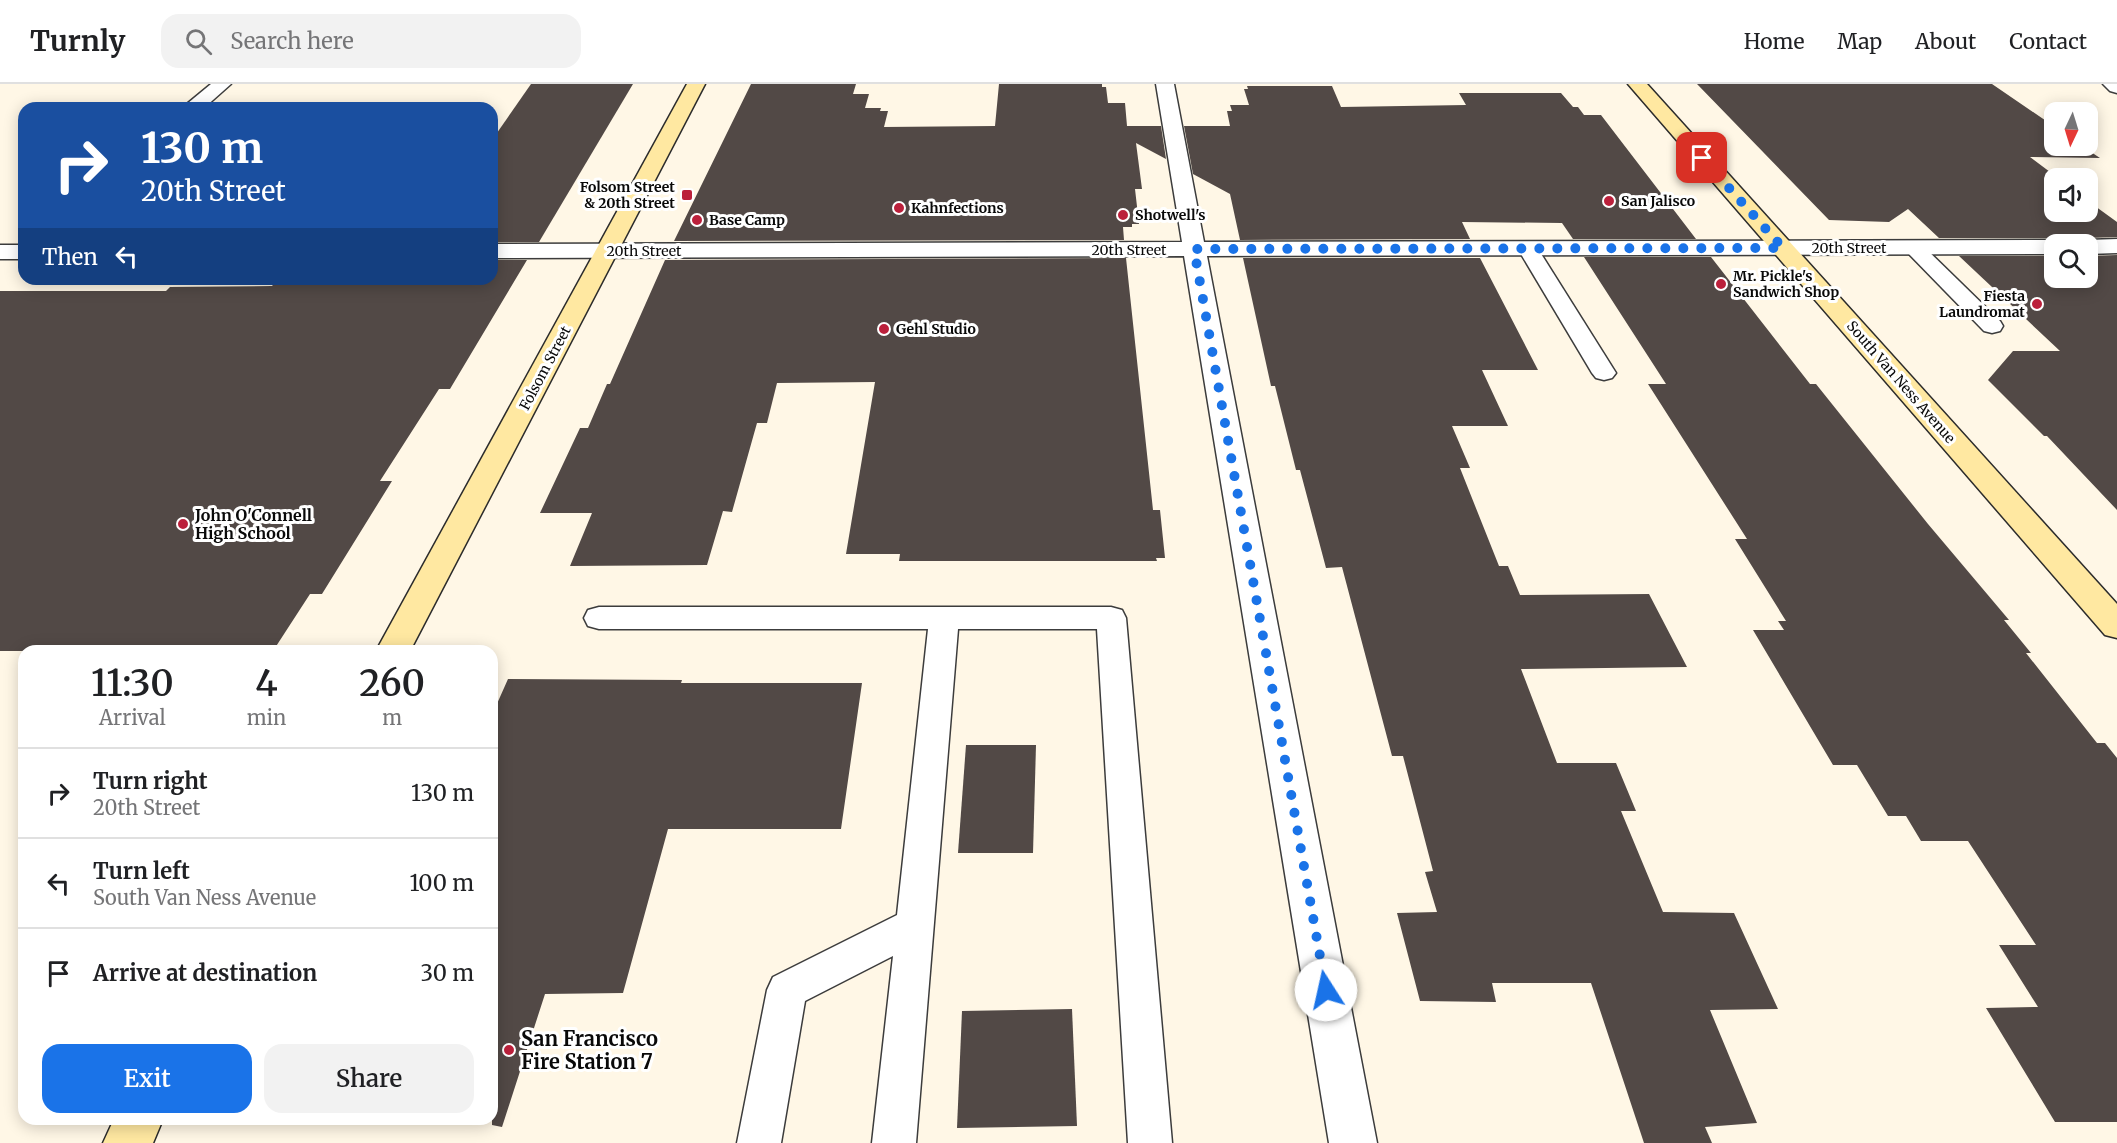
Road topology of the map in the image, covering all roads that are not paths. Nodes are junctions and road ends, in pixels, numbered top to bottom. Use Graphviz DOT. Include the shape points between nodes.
graph roads {
  1 [pos="222,84"];
  2 [pos="696,84"];
  3 [pos="1165,84"];
  4 [pos="1637,84"];
  5 [pos="2112,84"];
  6 [pos="2117,87"];
  7 [pos="200,102"];
  8 [pos="2117,246"];
  9 [pos="2044,247"];
  10 [pos="2098,247"];
  11 [pos="1783,248"];
  12 [pos="1914,248"];
  13 [pos="1194,249"];
  14 [pos="1528,249"];
  15 [pos="498,251"];
  16 [pos="608,251"];
  17 [pos="1992,326"];
  18 [pos="1604,373"];
  19 [pos="599,618"];
  20 [pos="944,618"];
  21 [pos="2117,626"];
  22 [pos="396,645"];
  23 [pos="915,925"];
  24 [pos="137,1125"];
  25 [pos="127,1143"];
  26 [pos="759,1143"];
  27 [pos="894,1143"];
  28 [pos="1150,1143"];
  29 [pos="1353,1143"];
  1 -- 7 [label="street"];
  2 -- 16 [label="street, Folsom Street"];
  3 -- 13 [label="street"];
  4 -- 11 [label="street, South Van Ness Avenue"];
  5 -- 6 [label="street"];
  8 -- 10 [label="street"];
  9 -- 12 [label="street, 20th Street"];
  11 -- 12 [label="street, 20th Street"];
  11 -- 14 [label="street, 20th Street"];
  11 -- 21 [label="street, South Van Ness Avenue"];
  12 -- 17 [label="lane"];
  13 -- 14 [label="street, 20th Street"];
  13 -- 16 [label="street, 20th Street"];
  13 -- 29 [label="street"];
  14 -- 18 [label="lane"];
  15 -- 16 [label="street, 20th Street"];
  16 -- 22 [label="street, Folsom Street"];
  19 -- 20 [label="lane"];
  20 -- 23 [label="lane"];
  20 -- 28 [label="lane" via="1110,618"];
  23 -- 26 [label="lane" via="787,990"];
  23 -- 27 [label="lane"];
  24 -- 25 [label="street"];
}
